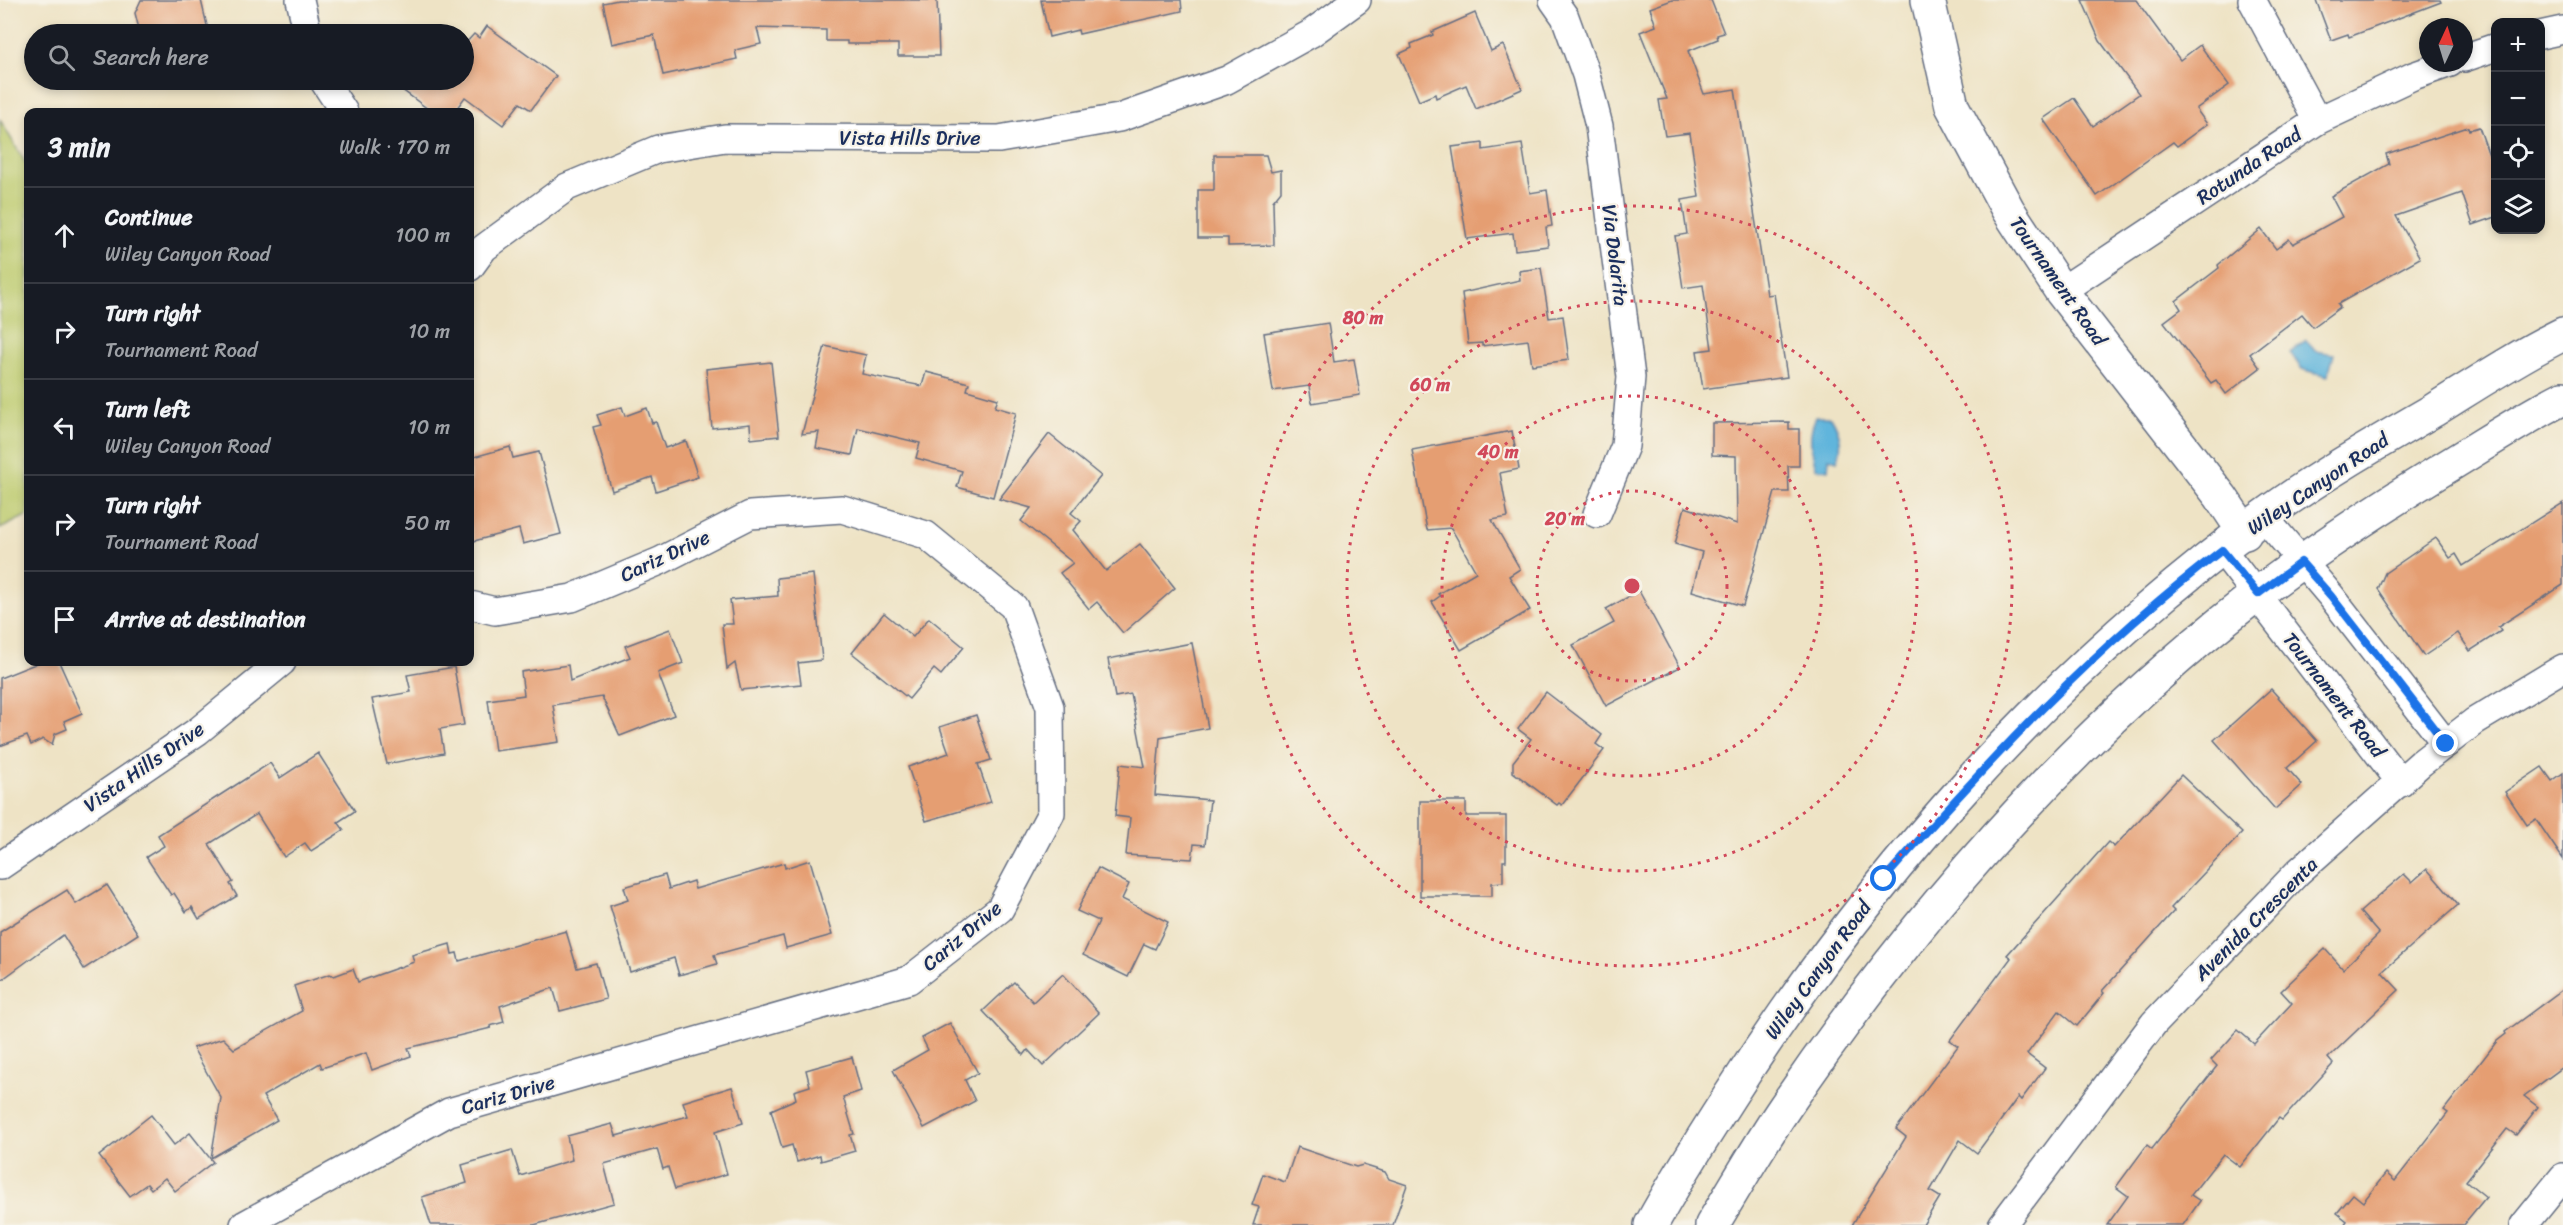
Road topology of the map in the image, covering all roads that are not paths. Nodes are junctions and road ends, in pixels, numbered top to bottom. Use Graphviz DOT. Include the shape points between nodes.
graph roads {
  1 [pos="300,0"];
  2 [pos="1357,0"];
  3 [pos="1553,0"];
  4 [pos="1928,0"];
  5 [pos="2252,0"];
  6 [pos="306,24"];
  7 [pos="2563,30"];
  8 [pos="2545,34"];
  9 [pos="2491,49"];
  10 [pos="2473,55"];
  11 [pos="2424,72"];
  12 [pos="330,90"];
  13 [pos="341,108"];
  14 [pos="2317,121"];
  15 [pos="474,250"];
  16 [pos="2061,291"];
  17 [pos="2563,334"];
  18 [pos="2563,398"];
  19 [pos="1597,514"];
  20 [pos="2243,533"];
  21 [pos="2301,562"];
  22 [pos="2258,594"];
  23 [pos="474,606"];
  24 [pos="277,666"];
  25 [pos="2563,668"];
  26 [pos="2446,744"];
  27 [pos="2401,783"];
  28 [pos="0,866"];
  29 [pos="2563,1177"];
  30 [pos="244,1225"];
  31 [pos="1652,1225"];
  32 [pos="1712,1225"];
  33 [pos="2002,1225"];
  34 [pos="2524,1225"];
  1 -- 6 [label="street"];
  2 -- 15 [label="street, Vista Hills Drive" via="1310,34 1227,80 1119,118 999,139 725,138 657,149 567,187"];
  3 -- 19 [label="street, Via Dolarita" via="1569,27 1599,126 1631,377 1625,446"];
  4 -- 16 [label="main road, Tournament Road" via="1952,106 2008,210"];
  5 -- 14 [label="street"];
  7 -- 8 [label="street"];
  9 -- 10 [label="street"];
  11 -- 14 [label="street, Rotunda Road"];
  12 -- 13 [label="street"];
  14 -- 16 [label="street, Rotunda Road"];
  16 -- 20 [label="main road, Tournament Road" via="2221,497"];
  17 -- 20 [label="main road, Wiley Canyon Road" via="2393,434"];
  18 -- 21 [label="main road" via="2358,521"];
  20 -- 21 [label="street, Tournament Road"];
  20 -- 22 [label="street, Tournament Road"];
  20 -- 31 [label="main road, Wiley Canyon Road" via="2109,642 1994,756 1884,879 1777,1022 1673,1185"];
  21 -- 22 [label="main road"];
  21 -- 26 [label="street, Tournament Road"];
  22 -- 27 [label="street, Tournament Road"];
  22 -- 32 [label="main road" via="2146,686 2027,802 1925,918 1783,1109"];
  23 -- 30 [label="street, Cariz Drive" via="495,611 572,598 660,561 750,515 842,509 926,535 1014,607 1050,707 1051,813 1000,909 909,980 449,1112"];
  24 -- 28 [label="street, Vista Hills Drive" via="198,731"];
  25 -- 26 [label="street, Avenida Crescenta" via="2475,721"];
  26 -- 27 [label="street, Avenida Crescenta"];
  27 -- 33 [label="street, Avenida Crescenta" via="2298,873 2154,1023"];
  29 -- 34 [label="street"];
}
